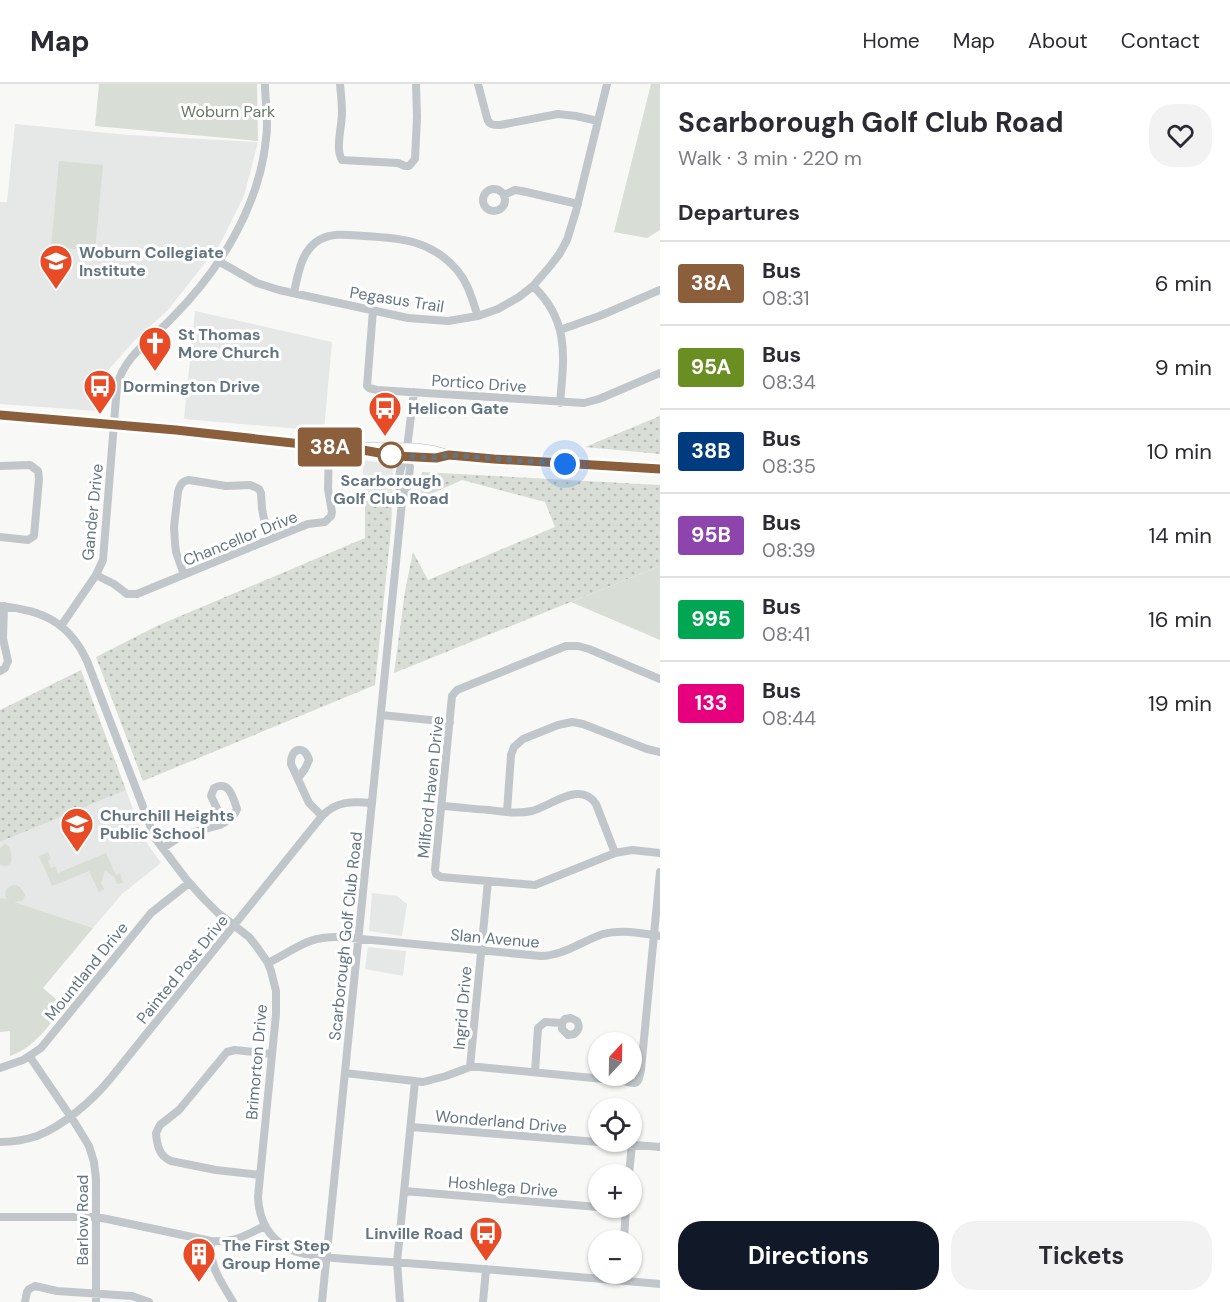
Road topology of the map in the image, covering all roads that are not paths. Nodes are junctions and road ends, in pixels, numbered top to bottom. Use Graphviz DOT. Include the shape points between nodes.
graph roads {
  1 [pos="265,84"];
  2 [pos="340,84"];
  3 [pos="416,84"];
  4 [pos="478,84"];
  5 [pos="607,84"];
  6 [pos="598,121"];
  7 [pos="504,195"];
  8 [pos="578,204"];
  9 [pos="219,261"];
  10 [pos="533,286"];
  11 [pos="660,290"];
  12 [pos="294,293"];
  13 [pos="373,310"];
  14 [pos="478,316"];
  15 [pos="561,330"];
  16 [pos="660,373"];
  17 [pos="414,392"];
  18 [pos="560,403"];
  19 [pos="0,415"];
  20 [pos="114,426"];
  21 [pos="329,447"];
  22 [pos="406,452"];
  23 [pos="0,466"];
  24 [pos="660,470"];
  25 [pos="0,537"];
  26 [pos="273,538"];
  27 [pos="184,574"];
  28 [pos="96,575"];
  29 [pos="2,606"];
  30 [pos="61,626"];
  31 [pos="0,671"];
  32 [pos="660,679"];
  33 [pos="381,715"];
  34 [pos="450,722"];
  35 [pos="660,752"];
  36 [pos="298,778"];
  37 [pos="372,803"];
  38 [pos="442,806"];
  39 [pos="507,812"];
  40 [pos="322,816"];
  41 [pos="224,823"];
  42 [pos="163,848"];
  43 [pos="615,853"];
  44 [pos="660,853"];
  45 [pos="660,872"];
  46 [pos="488,880"];
  47 [pos="189,883"];
  48 [pos="234,926"];
  49 [pos="657,935"];
  50 [pos="358,940"];
  51 [pos="481,951"];
  52 [pos="268,963"];
  53 [pos="562,1023"];
  54 [pos="271,1054"];
  55 [pos="30,1057"];
  56 [pos="470,1067"];
  57 [pos="0,1068"];
  58 [pos="535,1072"];
  59 [pos="345,1073"];
  60 [pos="415,1081"];
  61 [pos="70,1117"];
  62 [pos="411,1127"];
  63 [pos="588,1141"];
  64 [pos="0,1142"];
  65 [pos="642,1146"];
  66 [pos="660,1147"];
  67 [pos="260,1175"];
  68 [pos="404,1191"];
  69 [pos="588,1206"];
  70 [pos="0,1217"];
  71 [pos="96,1217"];
  72 [pos="265,1226"];
  73 [pos="211,1241"];
  74 [pos="326,1257"];
  75 [pos="397,1262"];
  76 [pos="486,1269"];
  77 [pos="588,1275"];
  78 [pos="642,1281"];
  79 [pos="660,1284"];
  80 [pos="96,1298"];
  81 [pos="25,1302"];
  82 [pos="149,1302"];
  83 [pos="233,1302"];
  84 [pos="322,1302"];
  85 [pos="400,1302"];
  86 [pos="483,1302"];
  1 -- 9 [label="street" via="267,139 260,175 247,211"];
  2 -- 3 [label="street" via="340,157 405,166 415,159"];
  4 -- 6 [label="street" via="491,124 562,114"];
  5 -- 6 [label="street, Pegasus Trail"];
  6 -- 8 [label="street, Pegasus Trail"];
  7 -- 8 [label="street" via="515,190"];
  8 -- 10 [label="street, Pegasus Trail" via="560,253"];
  9 -- 12 [label="street, Pegasus Trail" via="257,283"];
  9 -- 20 [label="street" via="176,314 125,365 117,386"];
  10 -- 14 [label="street, Pegasus Trail" via="488,314"];
  10 -- 15 [label="street" via="552,310"];
  11 -- 15 [label="street"];
  12 -- 13 [label="street, Pegasus Trail"];
  12 -- 14 [label="street" via="303,258 318,241 339,234 397,238 423,245 457,271 470,290"];
  13 -- 14 [label="street, Pegasus Trail" via="427,320"];
  13 -- 17 [label="street, Portico Drive" via="367,386"];
  15 -- 18 [label="street" via="564,361"];
  16 -- 18 [label="street, Portico Drive" via="591,402"];
  17 -- 18 [label="street, Portico Drive"];
  17 -- 22 [label="street"];
  19 -- 20 [label="main road"];
  20 -- 21 [label="main road"];
  20 -- 28 [label="street, Gander Drive" via="104,551"];
  21 -- 22 [label="main road" via="386,455"];
  21 -- 26 [label="street, Chancellor Drive" via="331,516 325,522 308,524"];
  22 -- 24 [label="main road" via="436,458 449,455"];
  22 -- 33 [label="street, Scarborough Golf Club Road" via="410,467 402,502"];
  23 -- 25 [label="street" via="30,465 38,471 39,479 34,536 28,540"];
  26 -- 27 [label="street, Chancellor Drive"];
  26 -- 27 [label="street" via="264,519 259,489 185,480 179,486 174,527 176,552"];
  27 -- 28 [label="street, Chancellor Drive" via="137,594 127,594"];
  28 -- 30 [label="street, Gander Drive"];
  29 -- 30 [label="street, Brimorton Drive" via="47,616"];
  29 -- 31 [label="street" via="8,661"];
  30 -- 42 [label="street, Brimorton Drive" via="83,652 149,826"];
  32 -- 34 [label="street, Milford Haven Drive" via="590,649 566,646 458,690 452,696"];
  33 -- 34 [label="street"];
  33 -- 37 [label="street, Scarborough Golf Club Road"];
  34 -- 38 [label="street, Milford Haven Drive"];
  35 -- 39 [label="street" via="577,722 558,725 523,739 514,747"];
  36 -- 40 [label="street" via="309,802"];
  37 -- 40 [label="street, Painted Post Drive" via="347,802"];
  37 -- 50 [label="street, Scarborough Golf Club Road"];
  38 -- 39 [label="street"];
  38 -- 46 [label="street, Milford Haven Drive" via="436,874"];
  39 -- 43 [label="street" via="532,811 572,794 583,794 594,800"];
  40 -- 48 [label="street, Painted Post Drive"];
  41 -- 41 [label="street" via="235,814 236,807 230,791 218,786 211,796"];
  41 -- 42 [label="street" via="183,834"];
  42 -- 47 [label="street, Brimorton Drive"];
  43 -- 44 [label="street, Milford Haven Drive"];
  43 -- 46 [label="street, Milford Haven Drive" via="535,885"];
  45 -- 49 [label="street"];
  46 -- 51 [label="street, Ingrid Drive"];
  47 -- 48 [label="street, Brimorton Drive"];
  47 -- 55 [label="street, Mountland Drive" via="151,913"];
  48 -- 52 [label="street, Brimorton Drive" via="249,937"];
  48 -- 61 [label="street, Painted Post Drive" via="100,1092"];
  49 -- 51 [label="street, Slan Avenue" via="611,933 545,956"];
  49 -- 58 [label="street" via="640,1080 633,1084"];
  50 -- 51 [label="street, Slan Avenue"];
  50 -- 52 [label="street, Slan Avenue" via="340,937 309,941"];
  50 -- 59 [label="street, Scarborough Golf Club Road"];
  51 -- 56 [label="street, Ingrid Drive"];
  52 -- 54 [label="street, Brimorton Drive" via="276,991"];
  53 -- 58 [label="street" via="545,1022 538,1028"];
  54 -- 67 [label="street, Brimorton Drive"];
  54 -- 67 [label="street" via="227,1052 156,1133 166,1159"];
  55 -- 57 [label="street, Mountland Drive"];
  55 -- 61 [label="street, Barlow Road"];
  56 -- 58 [label="street"];
  56 -- 60 [label="street" via="436,1079"];
  59 -- 60 [label="street"];
  59 -- 74 [label="street, Scarborough Golf Club Road"];
  60 -- 62 [label="street"];
  61 -- 64 [label="street, Painted Post Drive" via="36,1136"];
  61 -- 71 [label="street, Barlow Road" via="89,1146 94,1162"];
  62 -- 63 [label="street, Wonderland Drive"];
  62 -- 68 [label="street"];
  65 -- 66 [label="street, Wonderland Drive"];
  67 -- 72 [label="street, Brimorton Drive" via="259,1208"];
  68 -- 69 [label="street, Hoshlega Drive"];
  68 -- 75 [label="street"];
  70 -- 71 [label="street"];
  71 -- 73 [label="street"];
  71 -- 80 [label="street, Barlow Road"];
  72 -- 73 [label="street" via="234,1241"];
  72 -- 74 [label="street" via="287,1248"];
  73 -- 83 [label="street" via="213,1265"];
  74 -- 75 [label="street"];
  74 -- 84 [label="street, Scarborough Golf Club Road"];
  75 -- 76 [label="street"];
  75 -- 85 [label="street"];
  76 -- 77 [label="street"];
  76 -- 86 [label="street"];
  78 -- 79 [label="street"];
  80 -- 81 [label="street" via="35,1286 27,1292"];
  80 -- 82 [label="street" via="132,1296"];
}
